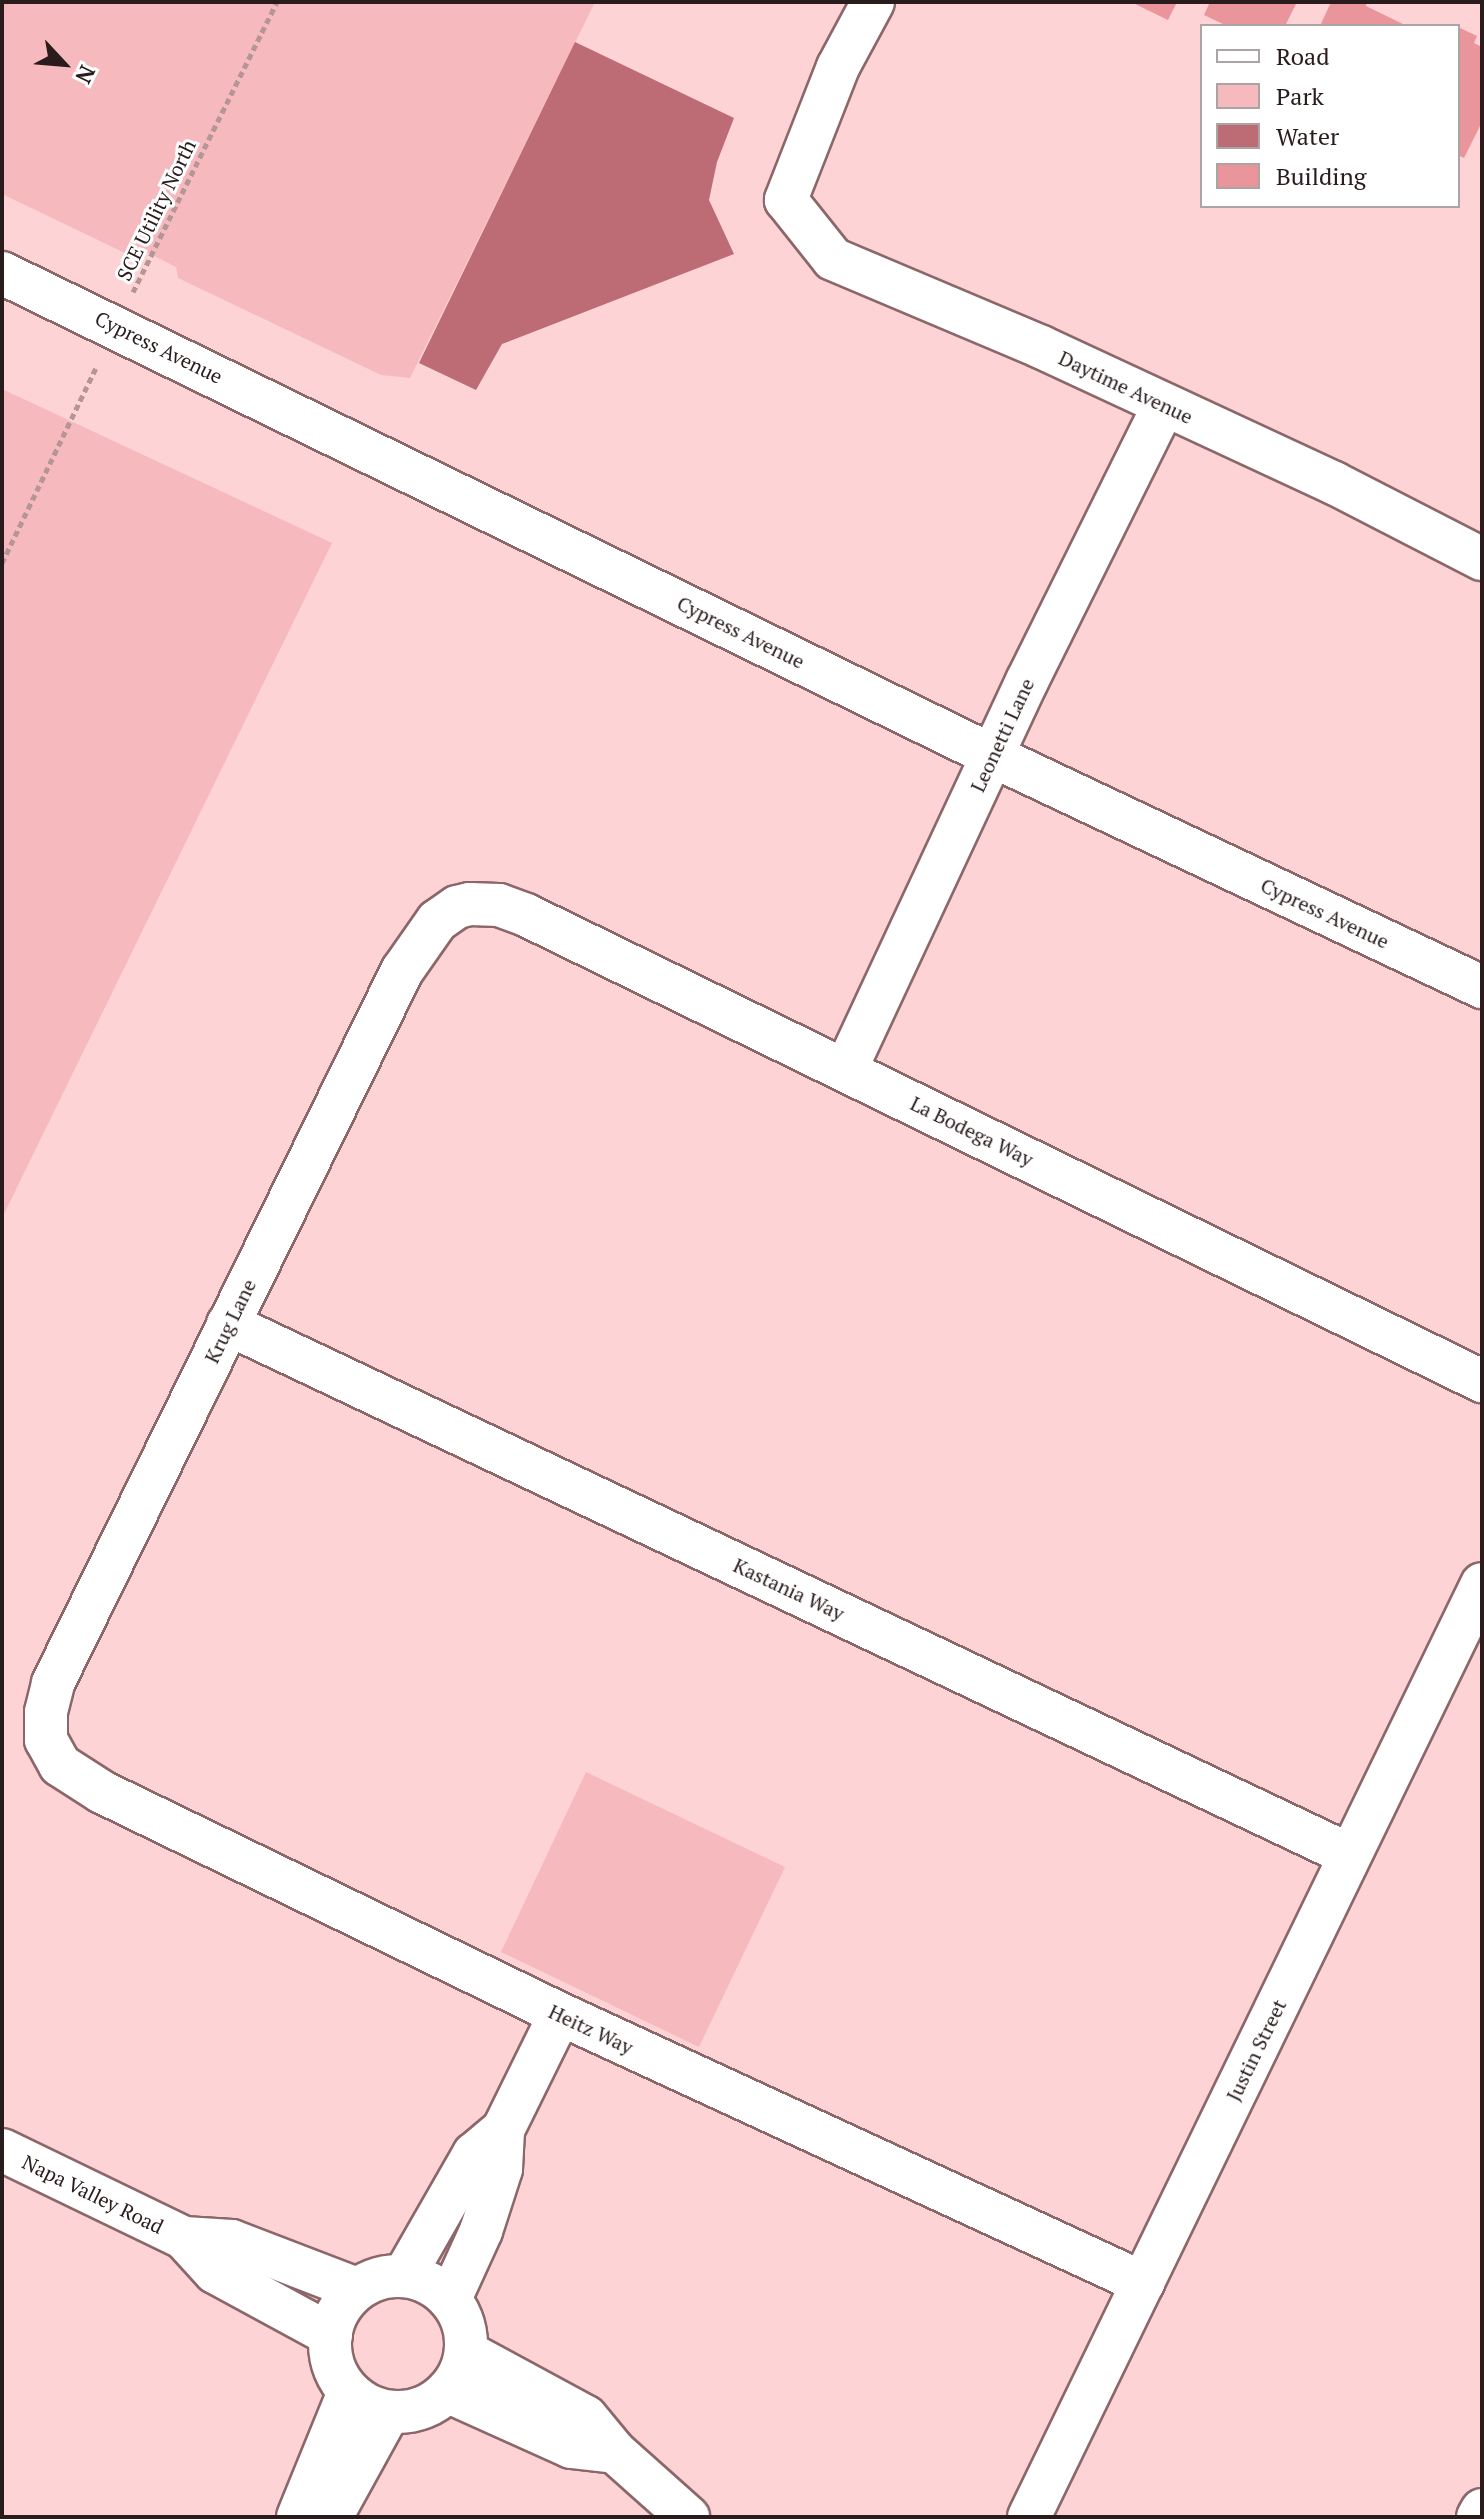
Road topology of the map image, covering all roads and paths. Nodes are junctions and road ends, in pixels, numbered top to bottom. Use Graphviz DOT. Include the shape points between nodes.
graph roads {
  1 [pos="277,2"];
  2 [pos="873,2"];
  3 [pos="2,273"];
  4 [pos="116,326"];
  5 [pos="1164,405"];
  6 [pos="1482,559"];
  7 [pos="2,563"];
  8 [pos="993,756"];
  9 [pos="457,907"];
  10 [pos="1482,987"];
  11 [pos="846,1069"];
  12 [pos="228,1324"];
  13 [pos="1482,1381"];
  14 [pos="1482,1584"];
  15 [pos="52,1754"];
  16 [pos="1350,1855"];
  17 [pos="560,2014"];
  18 [pos="503,2130"];
  19 [pos="2,2150"];
  20 [pos="184,2238"];
  21 [pos="404,2276"];
  22 [pos="1143,2283"];
  23 [pos="357,2289"];
  24 [pos="450,2299"];
  25 [pos="331,2335"];
  26 [pos="466,2352"];
  27 [pos="447,2391"];
  28 [pos="349,2392"];
  29 [pos="389,2412"];
  30 [pos="615,2452"];
  31 [pos="1482,2510"];
  32 [pos="298,2517"];
  33 [pos="331,2517"];
  34 [pos="688,2517"];
  35 [pos="1029,2517"];
  36 [pos="1478,2517"];
  1 -- 4 [label="path, SCE Utility North"];
  2 -- 5 [label="street, Daytime Avenue" via="838,67 786,200 833,259"];
  3 -- 4 [label="street, Cypress Avenue"];
  4 -- 7 [label="path, SCE Utility North"];
  4 -- 8 [label="street, Cypress Avenue"];
  5 -- 6 [label="street, Daytime Avenue"];
  5 -- 8 [label="street, Leonetti Lane"];
  8 -- 10 [label="street, Cypress Avenue"];
  8 -- 11 [label="street, Leonetti Lane"];
  9 -- 11 [label="street, La Bodega Way" via="485,903 526,915"];
  9 -- 12 [label="street, Krug Lane" via="437,921 402,971"];
  11 -- 13 [label="street, La Bodega Way"];
  12 -- 15 [label="street, Krug Lane" via="60,1666 46,1712"];
  12 -- 16 [label="street, Kastania Way"];
  14 -- 16 [label="street, Justin Street"];
  15 -- 17 [label="street, Heitz Way" via="74,1776 102,1792"];
  16 -- 22 [label="street, Justin Street"];
  17 -- 18 [label="street"];
  17 -- 22 [label="street, Heitz Way"];
  18 -- 21 [label="street" via="474,2154"];
  18 -- 24 [label="street" via="501,2169 481,2231"];
  19 -- 20 [label="street, Napa Valley Road"];
  20 -- 23 [label="street, Napa Valley Road" via="232,2241"];
  20 -- 25 [label="street, Napa Valley Road" via="215,2272"];
  21 -- 23 [label="street" via="379,2278"];
  21 -- 24 [label="street" via="429,2283"];
  22 -- 35 [label="street, Justin Street"];
  23 -- 25 [label="street" via="339,2309"];
  24 -- 26 [label="street" via="465,2329"];
  25 -- 28 [label="street" via="332,2360"];
  26 -- 27 [label="street"];
  26 -- 30 [label="street" via="586,2417"];
  27 -- 29 [label="street" via="421,2408"];
  27 -- 30 [label="street" via="571,2447"];
  28 -- 29 [label="street"];
  28 -- 32 [label="street"];
  29 -- 33 [label="street"];
  30 -- 34 [label="street"];
  31 -- 36 [label="street"];
}
